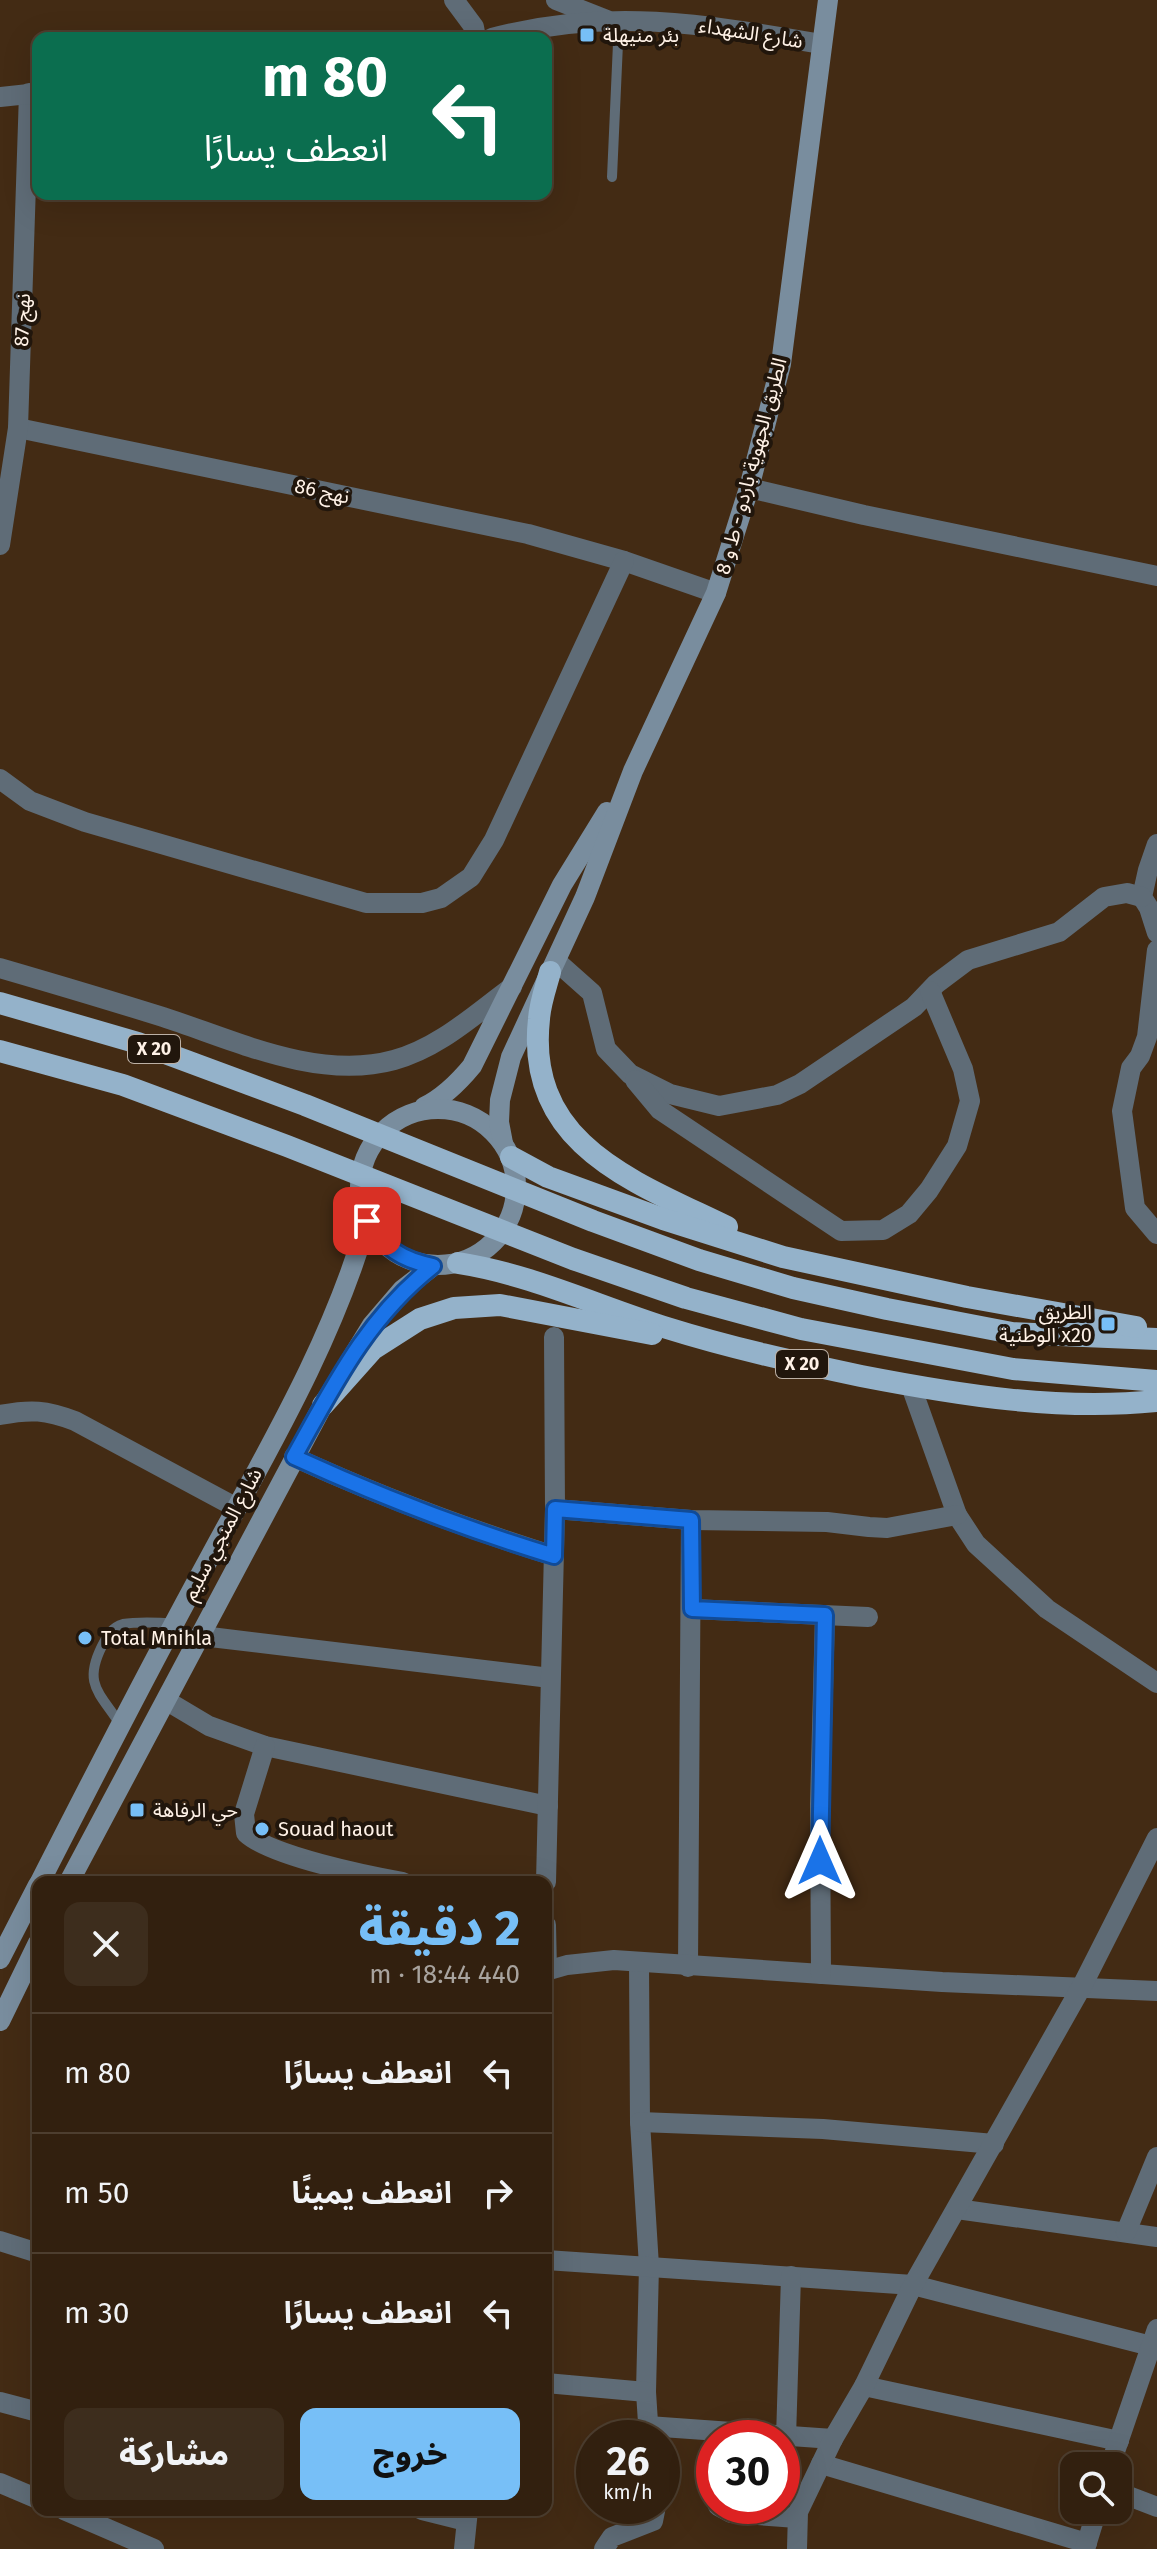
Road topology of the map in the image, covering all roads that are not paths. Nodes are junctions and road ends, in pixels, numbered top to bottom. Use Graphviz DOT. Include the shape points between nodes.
graph roads {
  1 [pos="454,0"];
  2 [pos="556,0"];
  3 [pos="828,0"];
  4 [pos="613,20"];
  5 [pos="475,32"];
  6 [pos="520,32"];
  7 [pos="821,44"];
  8 [pos="32,93"];
  9 [pos="0,97"];
  10 [pos="32,135"];
  11 [pos="612,177"];
  12 [pos="18,428"];
  13 [pos="749,488"];
  14 [pos="0,545"];
  15 [pos="624,561"];
  16 [pos="1157,576"];
  17 [pos="716,593"];
  18 [pos="633,771"];
  19 [pos="0,779"];
  20 [pos="1157,844"];
  21 [pos="1142,897"];
  22 [pos="1157,933"];
  23 [pos="1157,950"];
  24 [pos="553,966"];
  25 [pos="0,968"];
  26 [pos="512,987"];
  27 [pos="930,991"];
  28 [pos="0,1003"];
  29 [pos="1151,1048"];
  30 [pos="0,1051"];
  31 [pos="630,1074"];
  32 [pos="417,1110"];
  33 [pos="507,1150"];
  34 [pos="367,1221"];
  35 [pos="1157,1234"];
  36 [pos="458,1263"];
  37 [pos="433,1266"];
  38 [pos="829,1267"];
  39 [pos="1157,1330"];
  40 [pos="554,1337"];
  41 [pos="1157,1339"];
  42 [pos="766,1356"];
  43 [pos="1157,1381"];
  44 [pos="911,1386"];
  45 [pos="1157,1401"];
  46 [pos="323,1405"];
  47 [pos="0,1415"];
  48 [pos="294,1457"];
  49 [pos="237,1508"];
  50 [pos="555,1509"];
  51 [pos="957,1515"];
  52 [pos="691,1520"];
  53 [pos="554,1556"];
  54 [pos="692,1609"];
  55 [pos="825,1615"];
  56 [pos="868,1617"];
  57 [pos="174,1623"];
  58 [pos="202,1636"];
  59 [pos="550,1678"];
  60 [pos="1157,1683"];
  61 [pos="167,1701"];
  62 [pos="120,1724"];
  63 [pos="265,1746"];
  64 [pos="548,1806"];
  65 [pos="1157,1838"];
  66 [pos="43,1876"];
  67 [pos="72,1876"];
  68 [pos="363,1876"];
  69 [pos="546,1876"];
  70 [pos="32,1897"];
  71 [pos="32,1955"];
  72 [pos="0,1959"];
  73 [pos="639,1962"];
  74 [pos="688,1967"];
  75 [pos="552,1970"];
  76 [pos="821,1974"];
  77 [pos="1082,1986"];
  78 [pos="1157,1991"];
  79 [pos="0,2021"];
  80 [pos="640,2122"];
  81 [pos="994,2144"];
  82 [pos="1157,2157"];
  83 [pos="957,2209"];
  84 [pos="1126,2232"];
  85 [pos="1157,2237"];
  86 [pos="0,2241"];
  87 [pos="32,2251"];
  88 [pos="552,2260"];
  89 [pos="649,2266"];
  90 [pos="791,2276"];
  91 [pos="913,2285"];
  92 [pos="1154,2337"];
  93 [pos="552,2384"];
  94 [pos="864,2386"];
  95 [pos="646,2392"];
  96 [pos="0,2402"];
  97 [pos="32,2410"];
  98 [pos="647,2420"];
  99 [pos="787,2420"];
  100 [pos="800,2438"];
  101 [pos="833,2439"];
  102 [pos="1119,2441"];
  103 [pos="1115,2452"];
  104 [pos="821,2464"];
  105 [pos="0,2483"];
  106 [pos="32,2496"];
  107 [pos="1132,2497"];
  108 [pos="1157,2507"];
  109 [pos="800,2508"];
  110 [pos="78,2516"];
  111 [pos="467,2516"];
  112 [pos="645,2524"];
  113 [pos="797,2524"];
  114 [pos="1093,2524"];
  115 [pos="1086,2546"];
  116 [pos="154,2549"];
  117 [pos="464,2549"];
  118 [pos="604,2549"];
  119 [pos="797,2549"];
  1 -- 5 [label="street"];
  2 -- 4 [label="street"];
  3 -- 7 [label="main road, الطريق الجهوية باردو - ط و 8"];
  4 -- 6 [label="street, شارع الشهداء"];
  4 -- 7 [label="street, شارع الشهداء" via="704,24"];
  4 -- 11 [label="lane"];
  7 -- 13 [label="main road, الطريق الجهوية باردو - ط و 8" via="781,364"];
  8 -- 9 [label="street"];
  10 -- 12 [label="street, نهج 87"];
  12 -- 14 [label="street, نهج 87"];
  12 -- 15 [label="street, نهج 86" via="528,534"];
  13 -- 16 [label="street"];
  13 -- 17 [label="main road, الطريق الجهوية باردو - ط و 8"];
  15 -- 17 [label="street, نهج 86"];
  15 -- 19 [label="street" via="494,840 471,877 441,898 398,905 325,893 85,822 30,801"];
  17 -- 18 [label="main road, الطريق الجهوية باردو - ط و 8"];
  18 -- 24 [label="main road, الطريق الجهوية باردو - ط و 8"];
  18 -- 26 [label="main road, الطريق الجهوية باردو - ط و 8" via="562,885"];
  20 -- 21 [label="street"];
  21 -- 22 [label="street"];
  21 -- 27 [label="street" via="1104,897 1059,932 968,960"];
  23 -- 29 [label="street"];
  24 -- 31 [label="street" via="592,993 606,1049"];
  24 -- 33 [label="main road, الطريق الجهوية باردو - ط و 8" via="504,1078 499,1122"];
  24 -- 38 [label="highway" via="539,1017 539,1068 546,1094 581,1146 611,1170 662,1196"];
  25 -- 26 [label="street, X 20" via="266,1051 334,1065 393,1061 421,1051"];
  26 -- 32 [label="main road, الطريق الجهوية باردو - ط و 8" via="472,1066 438,1100"];
  27 -- 31 [label="street" via="902,1016 777,1095 719,1106 670,1094"];
  27 -- 31 [label="street" via="963,1069 970,1101 957,1146 929,1190 909,1214 883,1230 841,1231 660,1110"];
  28 -- 41 [label="highway, X 20" via="138,1043 593,1221 793,1288 1012,1333"];
  29 -- 35 [label="street" via="1131,1068 1122,1111 1135,1208"];
  30 -- 43 [label="highway, X 20" via="123,1085 686,1298 801,1329 1013,1369"];
  32 -- 33 [label="main road" via="466,1113 487,1126"];
  32 -- 34 [label="main road" via="381,1132 365,1154 359,1180"];
  33 -- 36 [label="main road" via="516,1178 509,1222 487,1248"];
  33 -- 38 [label="highway" via="548,1177 663,1219"];
  34 -- 37 [label="main road" via="394,1253"];
  34 -- 49 [label="main road, شارع المنجي سليم" via="337,1310"];
  36 -- 37 [label="main road"];
  36 -- 42 [label="highway, X 20" via="499,1269 667,1328"];
  37 -- 46 [label="main road, شارع المنجي سليم" via="402,1290 372,1325"];
  38 -- 39 [label="highway"];
  40 -- 50 [label="street"];
  42 -- 44 [label="highway, X 20"];
  42 -- 46 [label="highway" via="500,1305 454,1308 420,1319 373,1349"];
  44 -- 45 [label="highway, X 20" via="1022,1402 1106,1406"];
  44 -- 51 [label="street"];
  46 -- 48 [label="main road, شارع المنجي سليم"];
  47 -- 49 [label="street" via="52,1412"];
  48 -- 53 [label="street" via="439,1518"];
  48 -- 58 [label="main road, شارع المنجي سليم"];
  49 -- 57 [label="main road, شارع المنجي سليم"];
  50 -- 52 [label="street"];
  50 -- 53 [label="street"];
  51 -- 52 [label="street" via="887,1528"];
  51 -- 60 [label="street" via="976,1544 1047,1609"];
  52 -- 54 [label="street"];
  53 -- 59 [label="street"];
  54 -- 55 [label="street"];
  54 -- 74 [label="street"];
  55 -- 56 [label="street"];
  55 -- 76 [label="street"];
  57 -- 62 [label="main road, شارع المنجي سليم"];
  57 -- 62 [label="lane" via="123,1624 106,1639 91,1674"];
  58 -- 59 [label="street"];
  58 -- 61 [label="main road, شارع المنجي سليم"];
  59 -- 64 [label="street"];
  61 -- 63 [label="street" via="209,1726"];
  61 -- 67 [label="main road, شارع المنجي سليم"];
  62 -- 66 [label="main road, شارع المنجي سليم"];
  63 -- 64 [label="street"];
  63 -- 68 [label="street" via="244,1814 246,1833 263,1844"];
  64 -- 69 [label="street"];
  65 -- 77 [label="street"];
  70 -- 72 [label="main road, شارع المنجي سليم"];
  71 -- 79 [label="main road"];
  73 -- 74 [label="street"];
  73 -- 75 [label="street" via="591,1961"];
  73 -- 80 [label="street"];
  74 -- 76 [label="street"];
  76 -- 77 [label="street"];
  77 -- 78 [label="street"];
  77 -- 81 [label="street"];
  80 -- 81 [label="street" via="823,2129"];
  80 -- 89 [label="street"];
  81 -- 83 [label="street"];
  82 -- 84 [label="street"];
  83 -- 84 [label="street"];
  83 -- 91 [label="street"];
  84 -- 85 [label="street"];
  86 -- 87 [label="street"];
  88 -- 89 [label="street"];
  89 -- 90 [label="street"];
  89 -- 95 [label="street"];
  90 -- 91 [label="street"];
  90 -- 99 [label="street"];
  91 -- 92 [label="street"];
  91 -- 94 [label="street"];
  92 -- 102 [label="street"];
  93 -- 95 [label="street"];
  94 -- 101 [label="street"];
  94 -- 102 [label="street"];
  95 -- 98 [label="street"];
  96 -- 97 [label="street"];
  100 -- 101 [label="street"];
  101 -- 104 [label="street"];
  102 -- 103 [label="street"];
  104 -- 109 [label="street"];
  104 -- 115 [label="street"];
  105 -- 106 [label="street"];
  107 -- 108 [label="street"];
  110 -- 116 [label="street"];
  111 -- 117 [label="street"];
  112 -- 118 [label="street" via="612,2537"];
  113 -- 119 [label="street"];
  114 -- 115 [label="street"];
}
